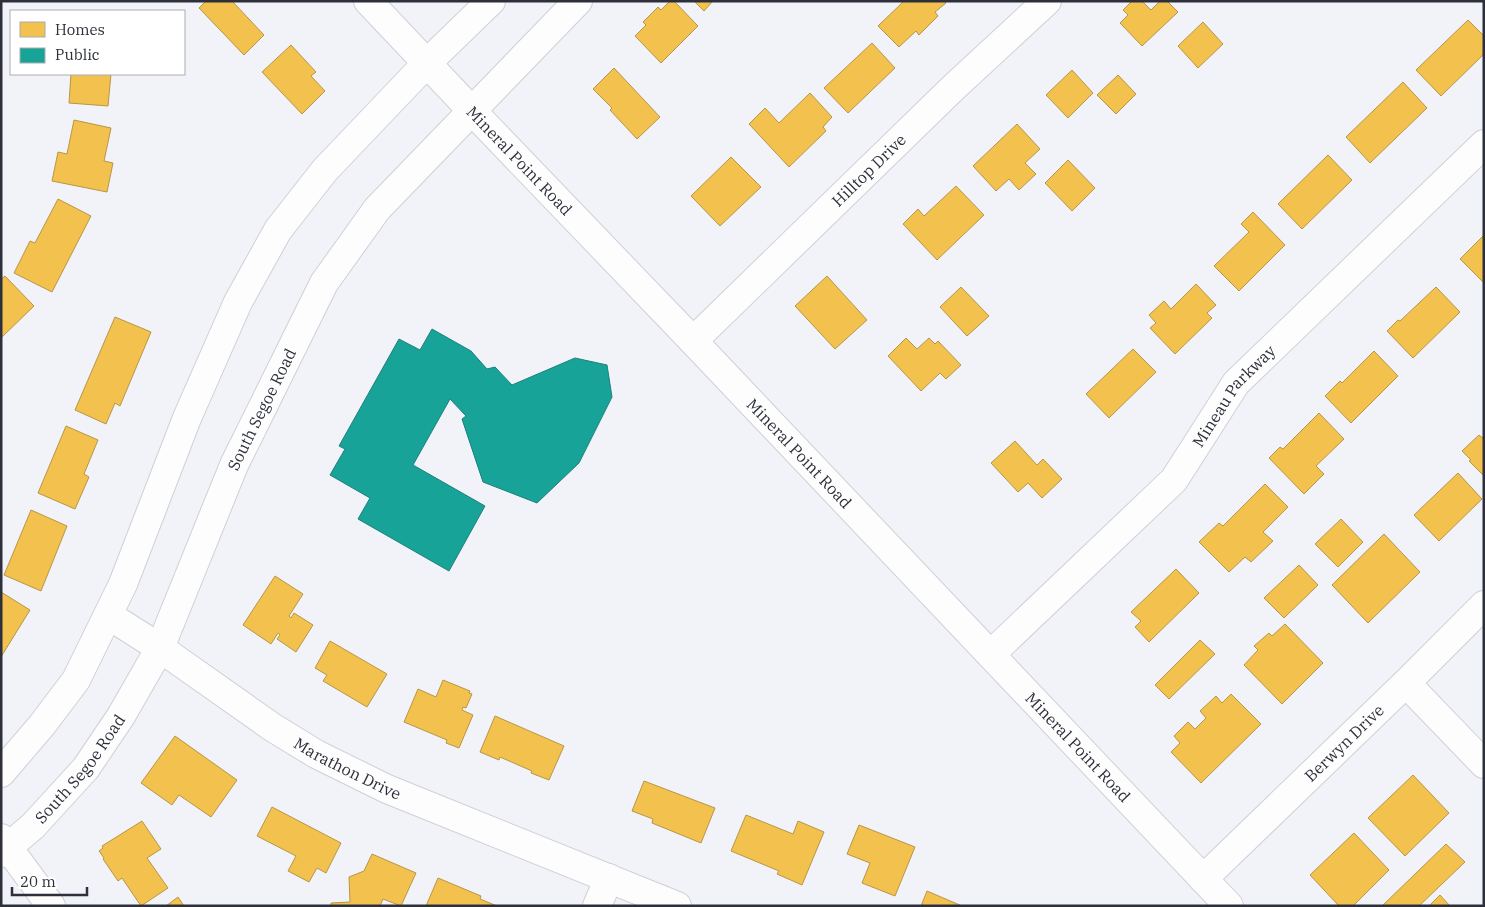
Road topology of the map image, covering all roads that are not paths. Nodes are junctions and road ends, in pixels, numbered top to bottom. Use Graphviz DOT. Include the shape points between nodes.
graph roads {
  1 [pos="368,1"];
  2 [pos="491,1"];
  3 [pos="578,1"];
  4 [pos="1047,1"];
  5 [pos="426,64"];
  6 [pos="472,111"];
  7 [pos="1484,144"];
  8 [pos="693,340"];
  9 [pos="1484,605"];
  10 [pos="108,615"];
  11 [pos="160,648"];
  12 [pos="991,654"];
  13 [pos="1406,683"];
  14 [pos="1484,764"];
  15 [pos="1,773"];
  16 [pos="4,846"];
  17 [pos="609,878"];
  18 [pos="1203,879"];
  19 [pos="51,906"];
  20 [pos="597,906"];
  21 [pos="677,906"];
  22 [pos="1229,906"];
  1 -- 5 [label="street, Mineral Point Road"];
  2 -- 5 [label="street"];
  3 -- 6 [label="street, South Segoe Road"];
  4 -- 8 [label="street, Hilltop Drive"];
  5 -- 6 [label="street, Mineral Point Road"];
  5 -- 10 [label="street" via="325,170 278,230 238,302"];
  6 -- 8 [label="street, Mineral Point Road"];
  6 -- 11 [label="street, South Segoe Road" via="377,209 324,282 234,465"];
  7 -- 12 [label="street, Mineau Parkway" via="1236,383 1174,480"];
  8 -- 12 [label="street, Mineral Point Road"];
  9 -- 13 [label="street, Berwyn Drive"];
  10 -- 11 [label="street, Marathon Drive"];
  10 -- 15 [label="street" via="76,680"];
  11 -- 16 [label="street, South Segoe Road" via="86,768 33,826"];
  11 -- 17 [label="street, Marathon Drive" via="316,754 387,789"];
  12 -- 18 [label="street, Mineral Point Road"];
  13 -- 14 [label="street"];
  13 -- 18 [label="street, Berwyn Drive"];
  16 -- 19 [label="street"];
  17 -- 20 [label="street"];
  17 -- 21 [label="street, Marathon Drive"];
  18 -- 22 [label="street, Mineral Point Road"];
}
